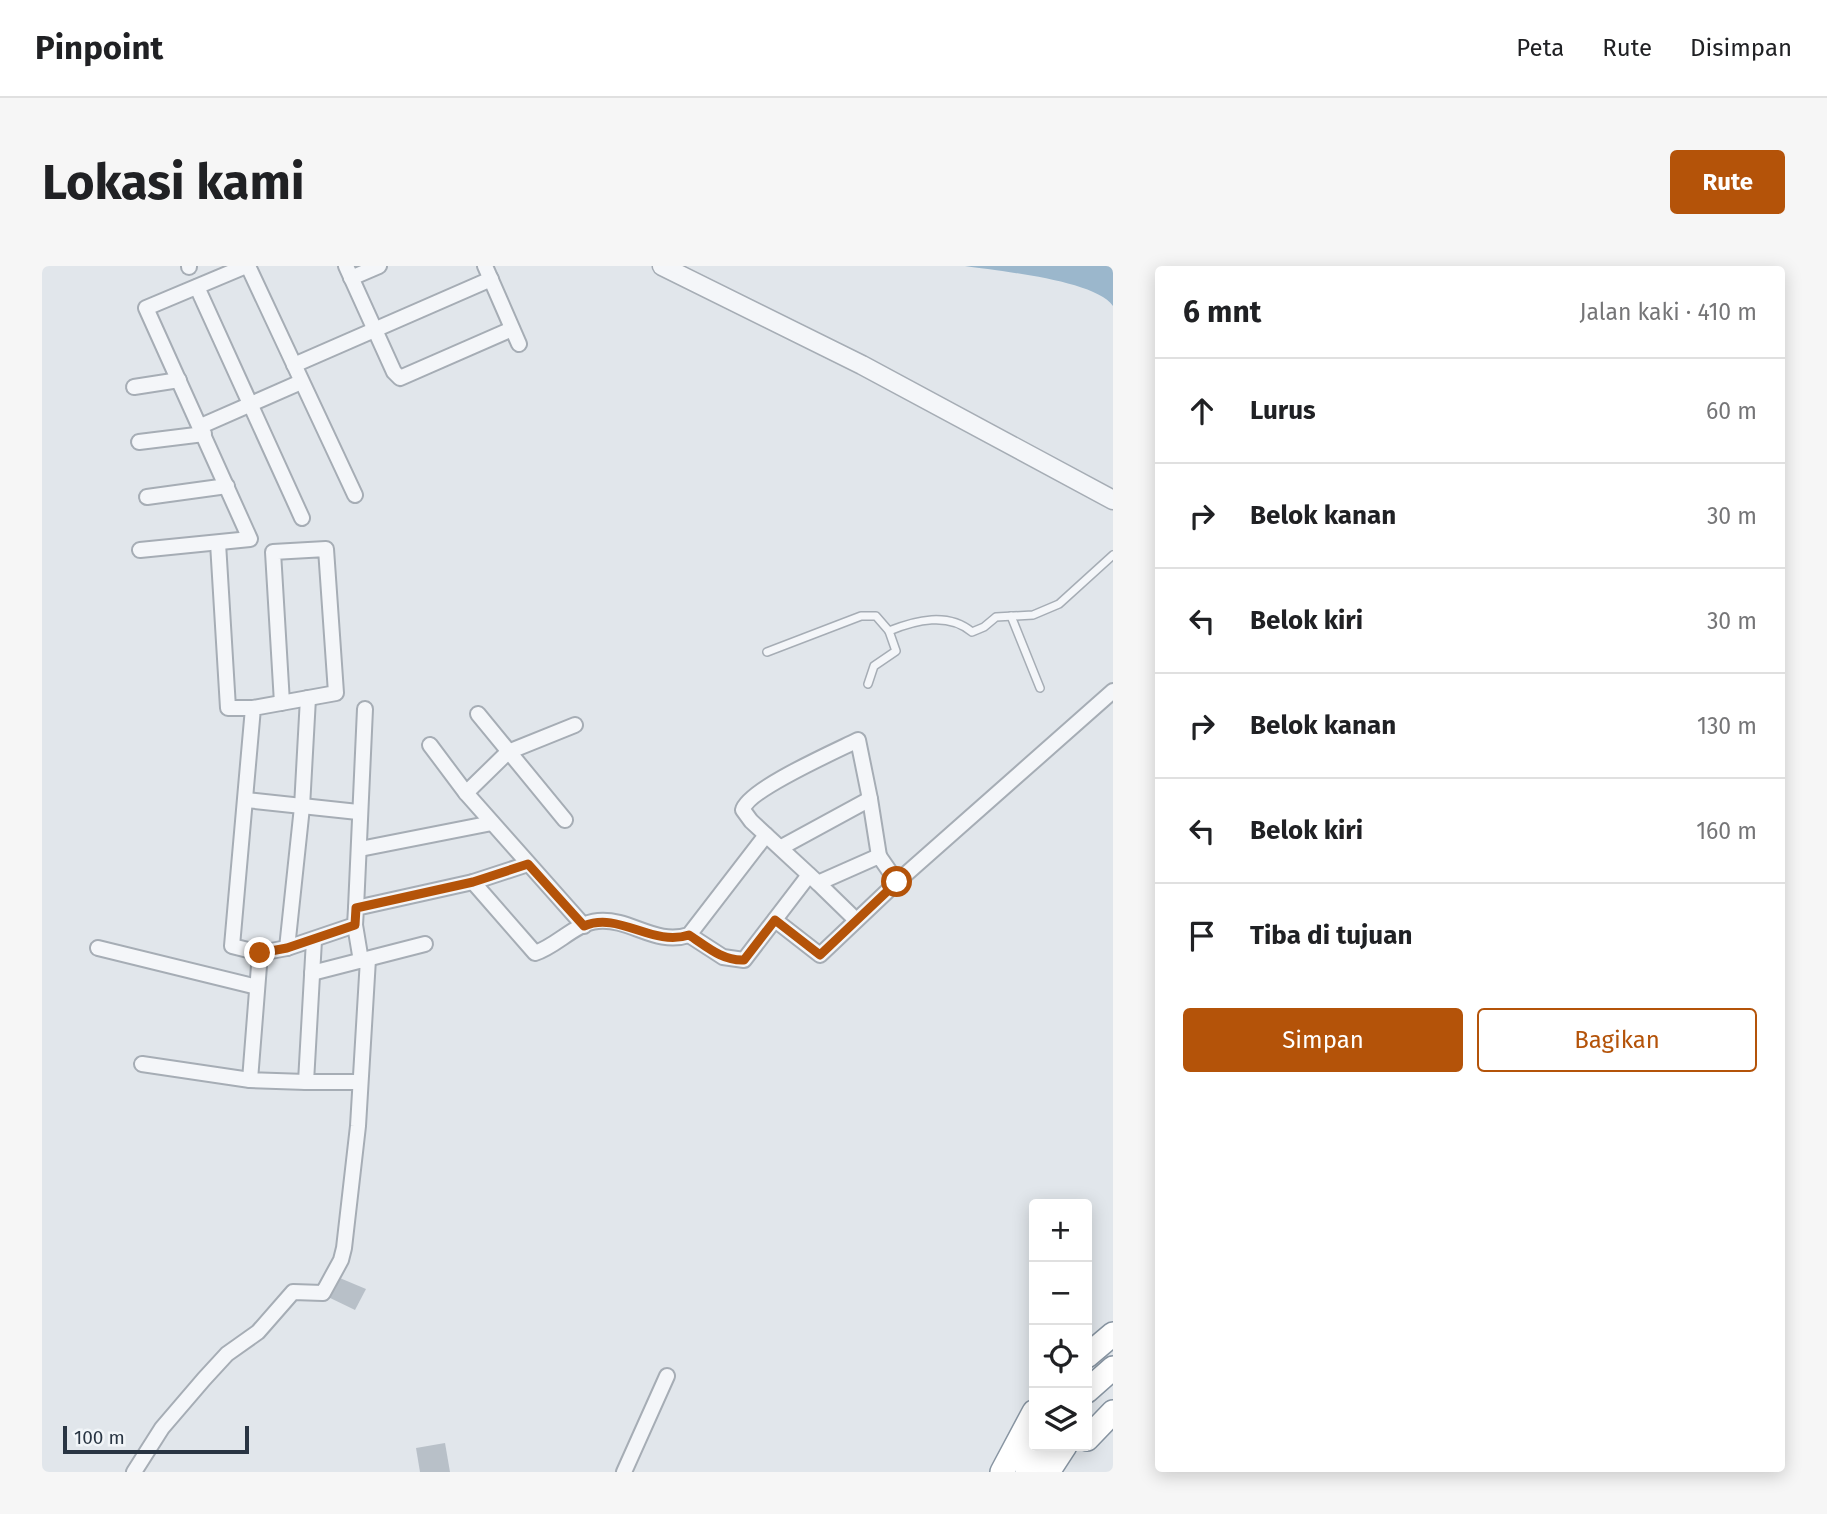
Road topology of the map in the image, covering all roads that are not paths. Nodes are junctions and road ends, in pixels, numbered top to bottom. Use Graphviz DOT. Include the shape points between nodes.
graph roads {
  1 [pos="247,266"];
  2 [pos="379,266"];
  3 [pos="662,266"];
  4 [pos="349,272"];
  5 [pos="488,272"];
  6 [pos="197,287"];
  7 [pos="512,328"];
  8 [pos="374,331"];
  9 [pos="519,344"];
  10 [pos="294,365"];
  11 [pos="180,380"];
  12 [pos="302,382"];
  13 [pos="134,387"];
  14 [pos="251,404"];
  15 [pos="202,430"];
  16 [pos="139,442"];
  17 [pos="227,486"];
  18 [pos="355,495"];
  19 [pos="147,497"];
  20 [pos="1113,500"];
  21 [pos="302,518"];
  22 [pos="218,544"];
  23 [pos="140,551"];
  24 [pos="1113,555"];
  25 [pos="1011,615"];
  26 [pos="889,631"];
  27 [pos="767,652"];
  28 [pos="868,684"];
  29 [pos="1040,688"];
  30 [pos="1113,691"];
  31 [pos="308,698"];
  32 [pos="282,703"];
  33 [pos="253,708"];
  34 [pos="365,709"];
  35 [pos="478,714"];
  36 [pos="575,725"];
  37 [pos="430,745"];
  38 [pos="508,752"];
  39 [pos="466,793"];
  40 [pos="870,799"];
  41 [pos="246,800"];
  42 [pos="302,807"];
  43 [pos="358,812"];
  44 [pos="565,820"];
  45 [pos="492,823"];
  46 [pos="766,835"];
  47 [pos="780,848"];
  48 [pos="360,849"];
  49 [pos="879,856"];
  50 [pos="528,864"];
  51 [pos="814,879"];
  52 [pos="473,882"];
  53 [pos="897,882"];
  54 [pos="356,908"];
  55 [pos="775,920"];
  56 [pos="856,920"];
  57 [pos="355,925"];
  58 [pos="584,926"];
  59 [pos="689,935"];
  60 [pos="314,940"];
  61 [pos="425,944"];
  62 [pos="98,947"];
  63 [pos="287,948"];
  64 [pos="260,953"];
  65 [pos="365,960"];
  66 [pos="312,973"];
  67 [pos="257,988"];
  68 [pos="142,1064"];
  69 [pos="250,1080"];
  70 [pos="306,1082"];
  71 [pos="360,1082"];
  72 [pos="1113,1334"];
  73 [pos="1092,1352"];
  74 [pos="1113,1368"];
  75 [pos="667,1376"];
  76 [pos="1090,1388"];
  77 [pos="1113,1394"];
  78 [pos="1113,1412"];
  79 [pos="1092,1413"];
  80 [pos="1029,1421"];
  81 [pos="1092,1433"];
  82 [pos="1038,1451"];
  83 [pos="1062,1451"];
  84 [pos="1077,1451"];
  85 [pos="134,1472"];
  86 [pos="624,1472"];
  87 [pos="1002,1472"];
  88 [pos="1027,1472"];
  89 [pos="1048,1472"];
  90 [pos="1064,1472"];
  1 -- 6 [label="street"];
  1 -- 10 [label="street"];
  2 -- 4 [label="street"];
  3 -- 20 [label="street" via="862,365"];
  4 -- 8 [label="street"];
  5 -- 7 [label="street"];
  5 -- 8 [label="street"];
  6 -- 11 [label="street" via="146,308"];
  6 -- 14 [label="street"];
  7 -- 8 [label="street" via="404,378 394,372"];
  7 -- 9 [label="street"];
  8 -- 10 [label="street"];
  10 -- 12 [label="street"];
  11 -- 13 [label="street"];
  11 -- 15 [label="street"];
  12 -- 14 [label="street"];
  12 -- 18 [label="street"];
  14 -- 15 [label="street"];
  14 -- 21 [label="street"];
  15 -- 16 [label="street"];
  15 -- 17 [label="street"];
  17 -- 19 [label="street"];
  17 -- 22 [label="street" via="250,539"];
  22 -- 23 [label="street"];
  22 -- 33 [label="street" via="228,708"];
  24 -- 25 [label="lane" via="1059,604 1033,615"];
  25 -- 26 [label="lane" via="996,617 977,632 940,620"];
  25 -- 29 [label="lane"];
  26 -- 27 [label="lane" via="876,616 861,616"];
  26 -- 28 [label="lane" via="896,651 874,666"];
  30 -- 53 [label="street"];
  31 -- 32 [label="street"];
  31 -- 32 [label="street" via="336,693 326,549 273,552"];
  31 -- 42 [label="street"];
  32 -- 33 [label="street"];
  33 -- 41 [label="street"];
  34 -- 43 [label="street"];
  35 -- 38 [label="street"];
  36 -- 38 [label="street"];
  37 -- 39 [label="street"];
  38 -- 39 [label="street"];
  38 -- 44 [label="street"];
  39 -- 45 [label="street"];
  40 -- 46 [label="street" via="858,740 759,792 744,805 751,821"];
  40 -- 47 [label="street"];
  40 -- 49 [label="street"];
  41 -- 42 [label="street"];
  41 -- 64 [label="street" via="232,946"];
  42 -- 43 [label="street"];
  42 -- 63 [label="street"];
  43 -- 48 [label="street"];
  45 -- 48 [label="street"];
  45 -- 50 [label="street"];
  46 -- 47 [label="street"];
  46 -- 59 [label="street"];
  47 -- 51 [label="street"];
  48 -- 54 [label="street"];
  49 -- 51 [label="street"];
  49 -- 53 [label="street"];
  50 -- 52 [label="street"];
  50 -- 58 [label="street"];
  51 -- 55 [label="street"];
  51 -- 56 [label="street"];
  52 -- 54 [label="street"];
  52 -- 58 [label="street" via="535,953"];
  53 -- 56 [label="street"];
  54 -- 57 [label="street"];
  55 -- 56 [label="street" via="820,955"];
  55 -- 59 [label="street" via="744,960 723,957"];
  57 -- 60 [label="street"];
  57 -- 65 [label="street"];
  58 -- 59 [label="street" via="604,921 665,939"];
  60 -- 63 [label="street"];
  60 -- 66 [label="street"];
  61 -- 65 [label="street"];
  62 -- 67 [label="street"];
  63 -- 64 [label="street"];
  64 -- 67 [label="street"];
  65 -- 66 [label="street"];
  65 -- 71 [label="street"];
  66 -- 70 [label="street"];
  67 -- 69 [label="street"];
  68 -- 69 [label="street"];
  69 -- 70 [label="street"];
  70 -- 71 [label="street"];
  71 -- 85 [label="street" via="342,1254 323,1293 293,1292 258,1332 228,1354 166,1424"];
  72 -- 73 [label="highway"];
  74 -- 76 [label="highway"];
  75 -- 86 [label="street"];
  77 -- 79 [label="highway"];
  78 -- 81 [label="highway"];
  80 -- 87 [label="highway"];
  82 -- 88 [label="highway"];
  83 -- 89 [label="highway"];
  84 -- 90 [label="highway"];
}
